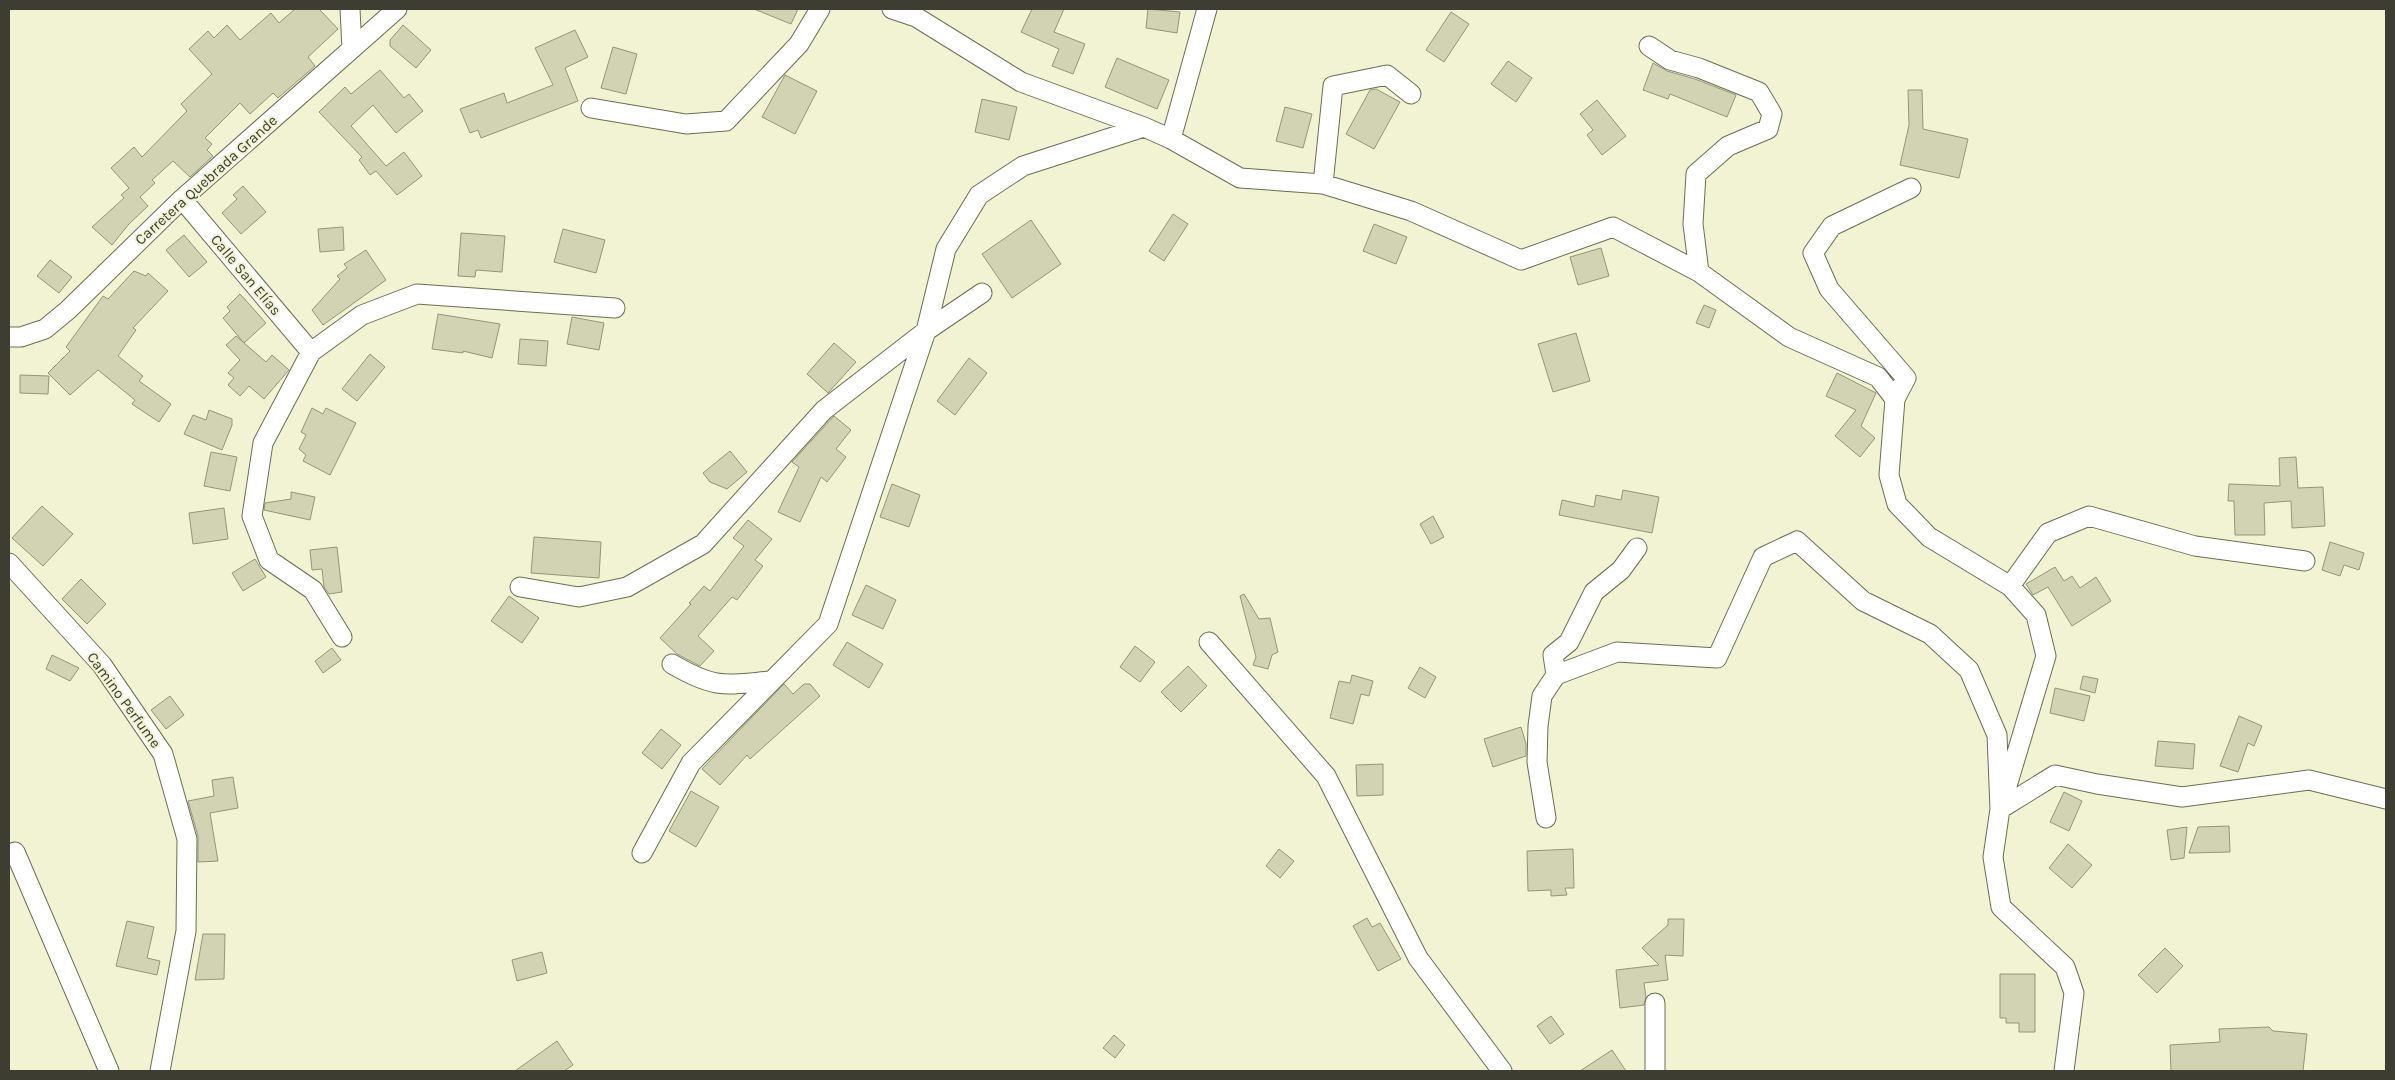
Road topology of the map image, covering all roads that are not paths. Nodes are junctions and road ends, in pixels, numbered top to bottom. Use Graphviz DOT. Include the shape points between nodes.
graph roads {
  1 [pos="350,9"];
  2 [pos="397,9"];
  3 [pos="820,9"];
  4 [pos="892,9"];
  5 [pos="1207,9"];
  6 [pos="1648,46"];
  7 [pos="352,49"];
  8 [pos="1411,94"];
  9 [pos="591,108"];
  10 [pos="1144,128"];
  11 [pos="1171,140"];
  12 [pos="1323,184"];
  13 [pos="1911,188"];
  14 [pos="182,199"];
  15 [pos="1699,272"];
  16 [pos="982,293"];
  17 [pos="615,308"];
  18 [pos="926,332"];
  19 [pos="9,337"];
  20 [pos="311,352"];
  21 [pos="1895,399"];
  22 [pos="1637,548"];
  23 [pos="2305,562"];
  24 [pos="9,563"];
  25 [pos="2010,586"];
  26 [pos="520,587"];
  27 [pos="342,637"];
  28 [pos="1209,642"];
  29 [pos="672,664"];
  30 [pos="1556,675"];
  31 [pos="772,681"];
  32 [pos="2386,799"];
  33 [pos="2000,809"];
  34 [pos="1546,818"];
  35 [pos="14,852"];
  36 [pos="642,853"];
  37 [pos="1650,1015"];
  38 [pos="110,1071"];
  39 [pos="160,1071"];
  40 [pos="1502,1071"];
  41 [pos="1655,1071"];
  42 [pos="2064,1071"];
  1 -- 7 [label="street"];
  2 -- 7 [label="street, Carretera Quebrada Grande"];
  3 -- 9 [label="street" via="799,44 726,121 686,124"];
  4 -- 10 [label="street" via="916,17 1020,82"];
  5 -- 11 [label="street"];
  6 -- 15 [label="street" via="1670,60 1759,92 1772,114 1768,129 1728,146 1696,174 1693,224"];
  7 -- 14 [label="street, Carretera Quebrada Grande"];
  8 -- 12 [label="street" via="1387,75 1333,86"];
  10 -- 11 [label="street"];
  10 -- 18 [label="street" via="1023,166 979,195 946,249"];
  11 -- 12 [label="street" via="1240,178"];
  12 -- 15 [label="street" via="1411,210 1521,260 1613,227"];
  13 -- 21 [label="street" via="1832,226 1812,253 1829,289 1906,378"];
  14 -- 19 [label="street, Carretera Quebrada Grande" via="45,329 21,337"];
  14 -- 20 [label="street, Calle San Elías"];
  15 -- 21 [label="street" via="1788,337 1878,378"];
  16 -- 18 [label="street"];
  17 -- 20 [label="street" via="417,294 362,315"];
  18 -- 26 [label="street" via="824,410 703,544 627,587 579,596"];
  18 -- 31 [label="street" via="828,624"];
  20 -- 27 [label="street" via="264,443 252,516 269,560 313,590"];
  21 -- 25 [label="street" via="1889,475 1897,504 1929,537"];
  22 -- 30 [label="street" via="1621,570 1594,592 1569,642 1553,655"];
  23 -- 25 [label="street" via="2195,546 2089,516 2048,533"];
  24 -- 39 [label="street, Camino Perfume" via="102,665 163,754 187,839 186,931"];
  25 -- 33 [label="street" via="2036,615 2046,656"];
  28 -- 40 [label="street" via="1326,776 1418,958"];
  29 -- 31 [label="street" via="697,679 722,686"];
  30 -- 33 [label="street" via="1617,652 1717,658 1764,557 1797,541 1863,601 1930,634 1969,670 1997,735"];
  30 -- 34 [label="street" via="1542,696 1538,726 1537,762"];
  31 -- 36 [label="street" via="691,762"];
  32 -- 33 [label="street" via="2308,780 2182,797 2055,775"];
  33 -- 42 [label="street" via="1992,857 2001,907 2065,967 2074,993"];
  35 -- 38 [label="street"];
  37 -- 41 [label="street"];
}
